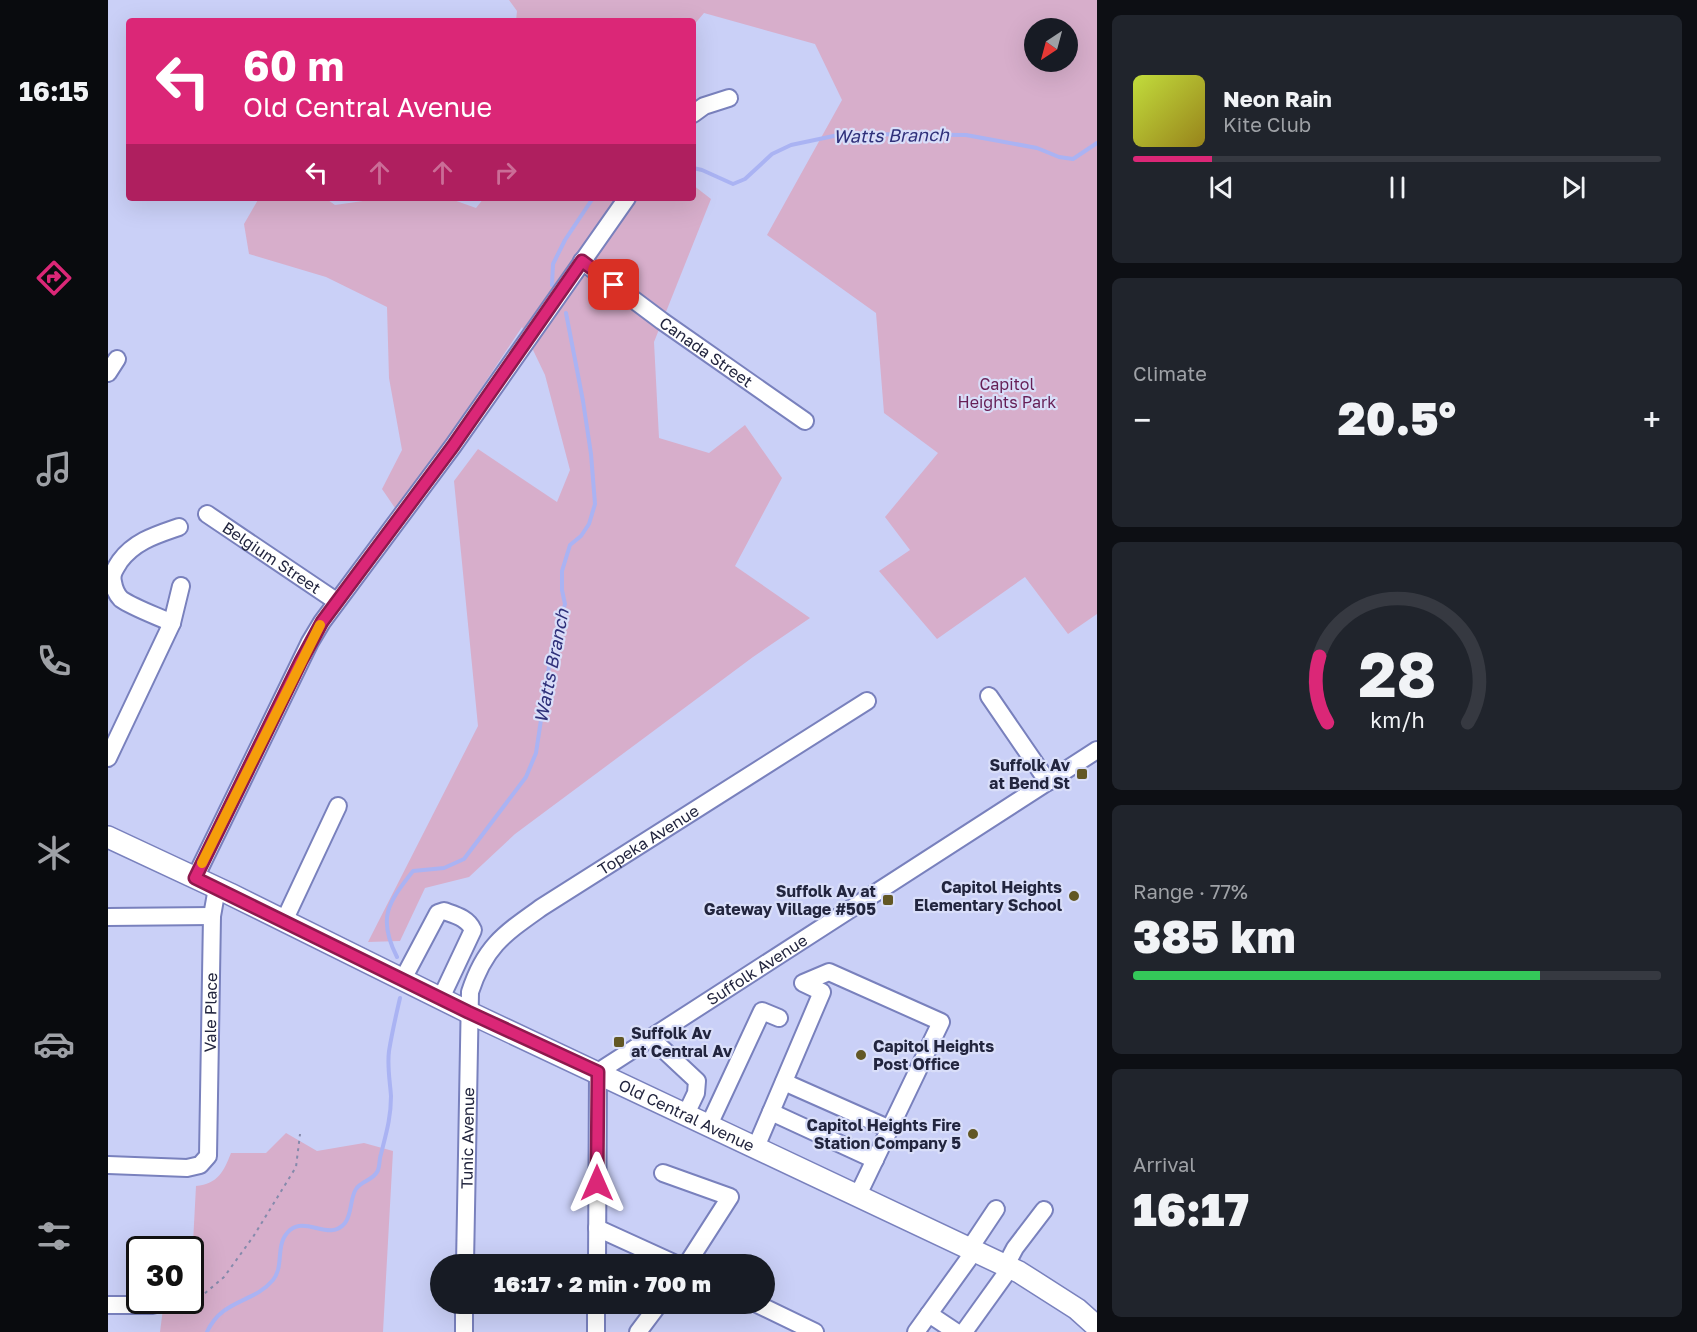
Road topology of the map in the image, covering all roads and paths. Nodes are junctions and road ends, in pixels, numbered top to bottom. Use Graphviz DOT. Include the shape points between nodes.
graph roads {
  1 [pos="729,98"];
  2 [pos="696,112"];
  3 [pos="625,201"];
  4 [pos="582,261"];
  5 [pos="117,359"];
  6 [pos="108,373"];
  7 [pos="805,421"];
  8 [pos="207,514"];
  9 [pos="179,527"];
  10 [pos="181,586"];
  11 [pos="336,601"];
  12 [pos="172,623"];
  13 [pos="989,696"];
  14 [pos="867,701"];
  15 [pos="1097,750"];
  16 [pos="108,758"];
  17 [pos="1048,782"];
  18 [pos="338,806"];
  19 [pos="108,837"];
  20 [pos="195,878"];
  21 [pos="217,888"];
  22 [pos="108,916"];
  23 [pos="212,916"];
  24 [pos="284,921"];
  25 [pos="403,980"];
  26 [pos="441,998"];
  27 [pos="468,1012"];
  28 [pos="779,1018"];
  29 [pos="651,1038"];
  30 [pos="598,1072"];
  31 [pos="784,1082"];
  32 [pos="771,1112"];
  33 [pos="686,1114"];
  34 [pos="709,1125"];
  35 [pos="890,1129"];
  36 [pos="300,1134"];
  37 [pos="756,1147"];
  38 [pos="875,1160"];
  39 [pos="108,1165"];
  40 [pos="663,1173"];
  41 [pos="858,1195"];
  42 [pos="996,1209"];
  43 [pos="1044,1210"];
  44 [pos="597,1228"];
  45 [pos="973,1249"];
  46 [pos="465,1254"];
  47 [pos="597,1254"];
  48 [pos="654,1254"];
  49 [pos="693,1254"];
  50 [pos="1008,1267"];
  51 [pos="204,1294"];
  52 [pos="108,1305"];
  53 [pos="126,1305"];
  54 [pos="775,1313"];
  55 [pos="464,1314"];
  56 [pos="596,1314"];
  57 [pos="652,1314"];
  58 [pos="929,1314"];
  59 [pos="1097,1327"];
  60 [pos="464,1332"];
  61 [pos="596,1332"];
  62 [pos="638,1332"];
  63 [pos="815,1332"];
  64 [pos="916,1332"];
  65 [pos="956,1332"];
  66 [pos="964,1332"];
  1 -- 2 [label="street"];
  3 -- 4 [label="street"];
  4 -- 7 [label="street, Canada Street"];
  4 -- 11 [label="street" via="453,446"];
  5 -- 6 [label="street"];
  8 -- 11 [label="street, Belgium Street"];
  9 -- 12 [label="street" via="136,544 112,577 120,598"];
  10 -- 12 [label="street"];
  11 -- 20 [label="street" via="310,642"];
  12 -- 16 [label="street"];
  13 -- 17 [label="street"];
  14 -- 27 [label="street, Topeka Avenue" via="508,930 482,962 470,992"];
  15 -- 17 [label="street, Suffolk Avenue"];
  17 -- 29 [label="street, Suffolk Avenue"];
  18 -- 24 [label="street"];
  19 -- 20 [label="main road, Old Central Avenue"];
  20 -- 21 [label="main road, Old Central Avenue"];
  21 -- 23 [label="street, Vale Place"];
  21 -- 24 [label="main road, Old Central Avenue"];
  22 -- 23 [label="street"];
  23 -- 39 [label="street, Vale Place" via="208,1156 195,1167"];
  24 -- 25 [label="main road, Old Central Avenue"];
  25 -- 26 [label="main road, Old Central Avenue"];
  25 -- 26 [label="street" via="438,913 444,911 465,919 472,930"];
  26 -- 27 [label="main road, Old Central Avenue"];
  27 -- 30 [label="main road, Old Central Avenue"];
  27 -- 46 [label="street, Tunic Avenue"];
  28 -- 34 [label="street" via="762,1011"];
  29 -- 30 [label="street, Suffolk Avenue"];
  29 -- 33 [label="street" via="697,1081"];
  30 -- 33 [label="main road, Old Central Avenue"];
  30 -- 44 [label="street"];
  31 -- 32 [label="street"];
  31 -- 35 [label="street"];
  31 -- 35 [label="street" via="822,992 802,983 829,972 941,1022"];
  32 -- 37 [label="street"];
  32 -- 38 [label="street"];
  33 -- 34 [label="main road, Old Central Avenue"];
  34 -- 37 [label="main road, Old Central Avenue"];
  35 -- 38 [label="street"];
  36 -- 51 [label="path" via="296,1167 253,1237 224,1277"];
  37 -- 41 [label="main road, Old Central Avenue"];
  38 -- 41 [label="street"];
  40 -- 49 [label="street" via="730,1197"];
  41 -- 45 [label="main road, Old Central Avenue"];
  42 -- 45 [label="street"];
  43 -- 50 [label="street" via="1015,1248"];
  44 -- 47 [label="street"];
  44 -- 48 [label="street"];
  45 -- 50 [label="main road, Old Central Avenue"];
  45 -- 58 [label="street"];
  50 -- 59 [label="main road, Old Central Avenue" via="1052,1292"];
  50 -- 66 [label="street"];
  52 -- 53 [label="street"];
  54 -- 63 [label="street"];
  55 -- 60 [label="street"];
  56 -- 61 [label="street"];
  57 -- 62 [label="street"];
  58 -- 64 [label="street"];
  58 -- 65 [label="street"];
}
